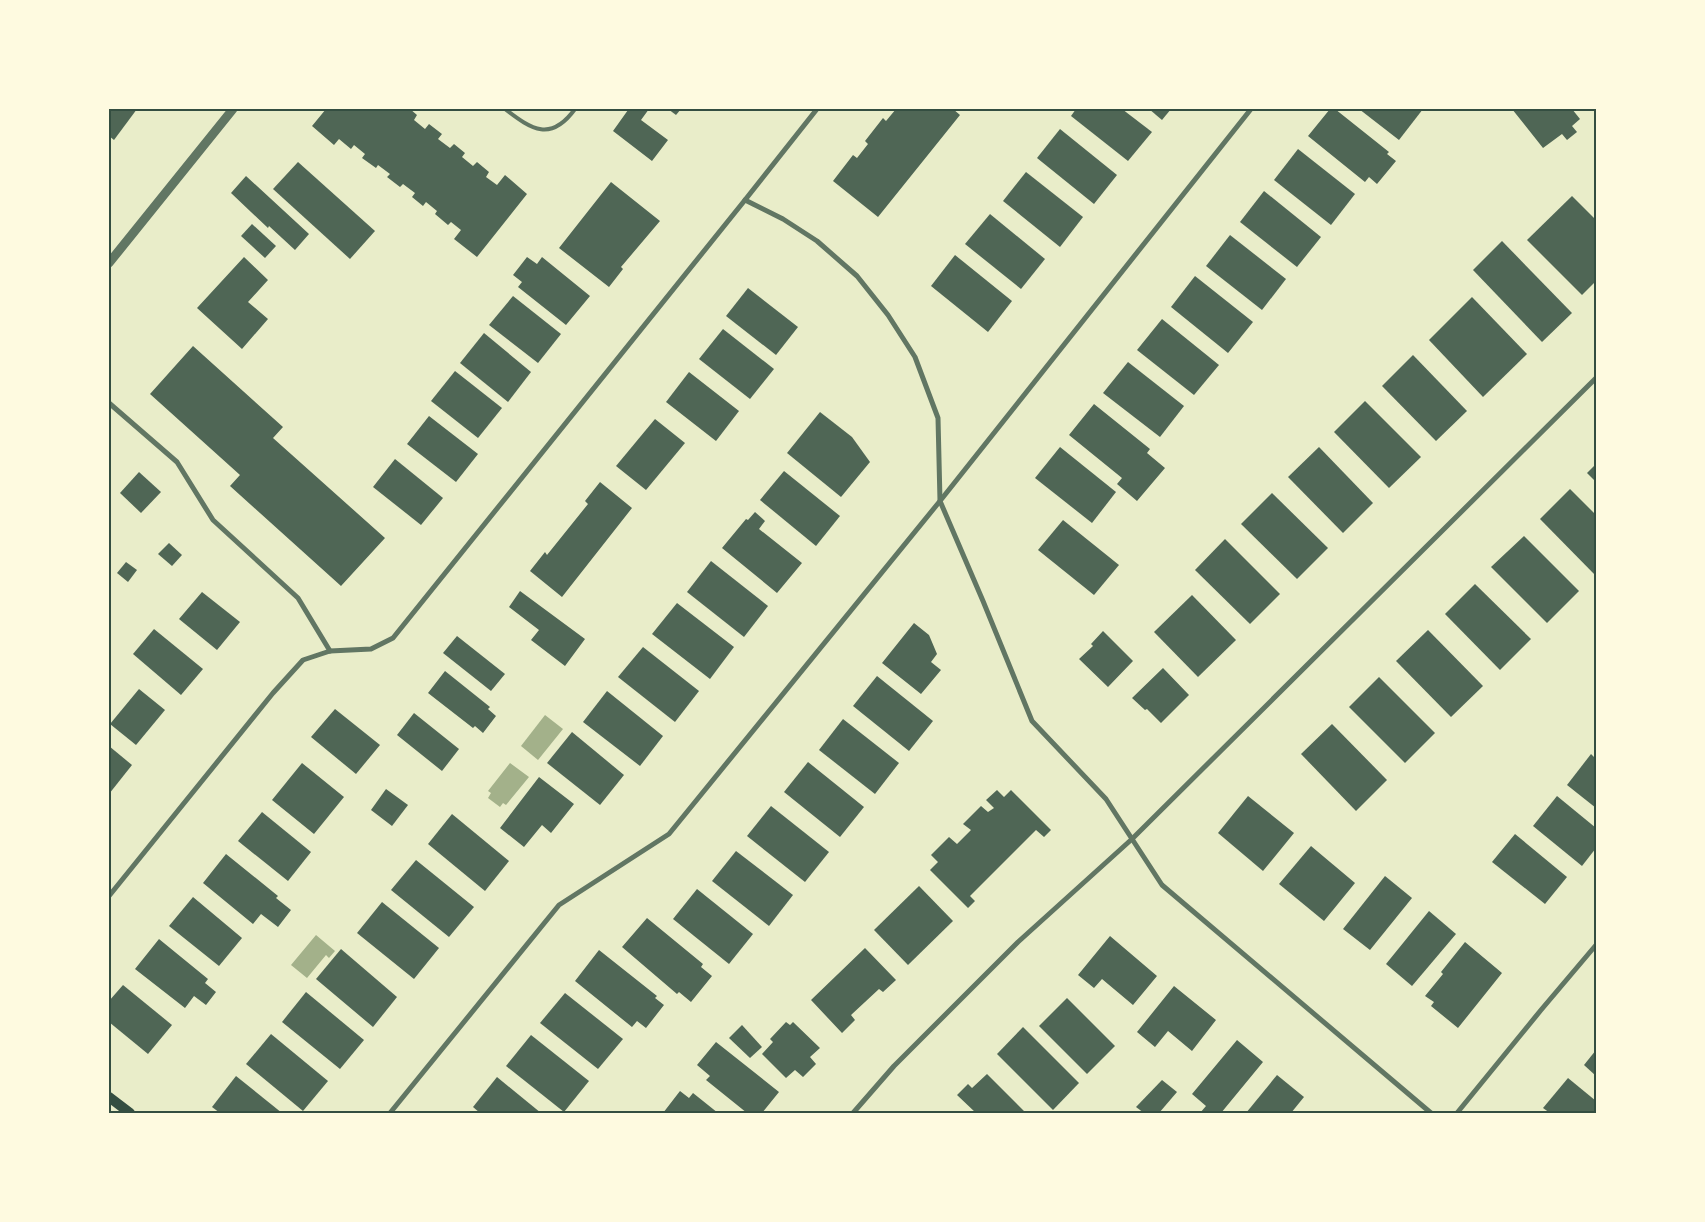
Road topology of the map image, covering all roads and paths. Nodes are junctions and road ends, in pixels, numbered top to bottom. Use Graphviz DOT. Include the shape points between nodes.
graph roads {
  1 [pos="233,109"];
  2 [pos="504,109"];
  3 [pos="575,109"];
  4 [pos="817,109"];
  5 [pos="1251,109"];
  6 [pos="745,200"];
  7 [pos="109,263"];
  8 [pos="1596,378"];
  9 [pos="109,403"];
  10 [pos="940,501"];
  11 [pos="330,651"];
  12 [pos="1132,839"];
  13 [pos="109,896"];
  14 [pos="1596,945"];
  15 [pos="109,1096"];
  16 [pos="130,1113"];
  17 [pos="390,1113"];
  18 [pos="853,1113"];
  19 [pos="1432,1113"];
  20 [pos="1457,1113"];
  1 -- 7 [label="street"];
  2 -- 3 [label="lane" via="534,129 547,130 561,125"];
  4 -- 6 [label="street"];
  5 -- 10 [label="street"];
  6 -- 10 [label="street" via="783,219 817,242 857,276 888,314 915,357 938,418"];
  6 -- 11 [label="street" via="393,638 371,649"];
  8 -- 12 [label="street"];
  9 -- 11 [label="street" via="176,462 213,520 298,598"];
  10 -- 12 [label="street" via="1032,721 1106,799"];
  10 -- 17 [label="street" via="670,834 558,905"];
  11 -- 13 [label="street" via="303,660 272,693"];
  12 -- 18 [label="street" via="1018,942 894,1066"];
  12 -- 19 [label="street" via="1162,886"];
  14 -- 20 [label="street"];
  15 -- 16 [label="main road"];
}
